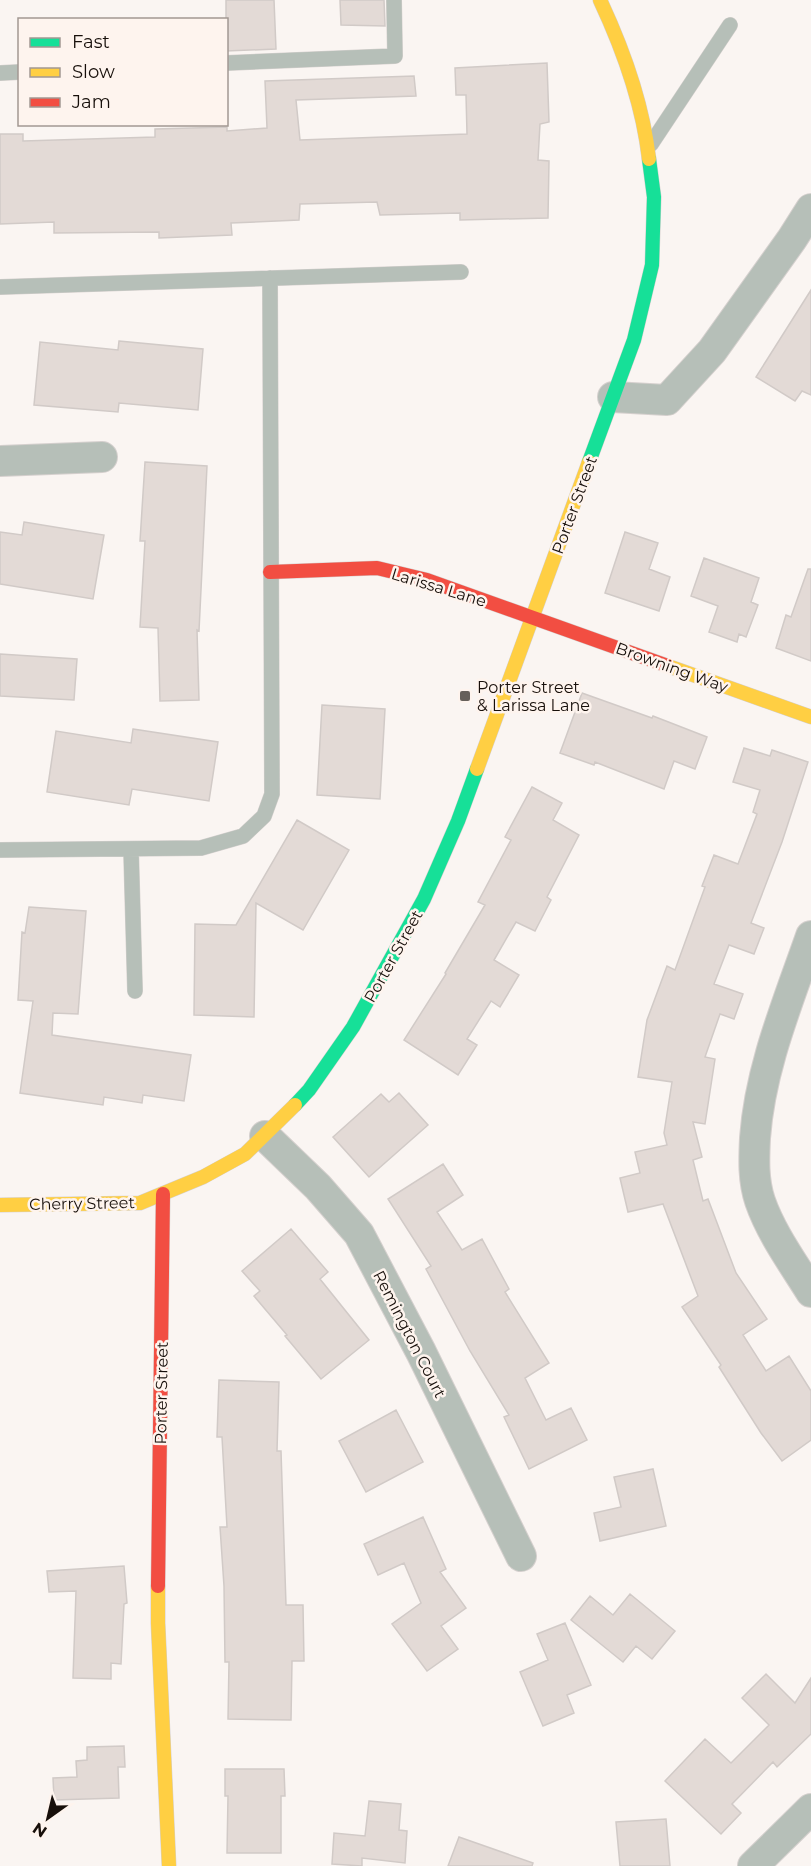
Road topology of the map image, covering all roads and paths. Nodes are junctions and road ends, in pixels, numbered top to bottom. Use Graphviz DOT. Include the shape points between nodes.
graph roads {
  1 [pos="394,0"];
  2 [pos="600,0"];
  3 [pos="730,26"];
  4 [pos="228,63"];
  5 [pos="18,72"];
  6 [pos="0,73"];
  7 [pos="648,149"];
  8 [pos="811,209"];
  9 [pos="461,272"];
  10 [pos="270,278"];
  11 [pos="0,287"];
  12 [pos="613,397"];
  13 [pos="102,457"];
  14 [pos="0,461"];
  15 [pos="270,572"];
  16 [pos="533,618"];
  17 [pos="811,717"];
  18 [pos="131,849"];
  19 [pos="0,850"];
  20 [pos="811,936"];
  21 [pos="135,991"];
  22 [pos="265,1136"];
  23 [pos="163,1194"];
  24 [pos="0,1205"];
  25 [pos="811,1293"];
  26 [pos="521,1556"];
  27 [pos="811,1809"];
  28 [pos="169,1866"];
  29 [pos="753,1866"];
  1 -- 4 [label="lane" via="395,56"];
  2 -- 7 [label="street, Porter Street" via="617,36"];
  3 -- 7 [label="lane"];
  5 -- 6 [label="lane"];
  7 -- 12 [label="street, Porter Street" via="654,197 652,265 634,340"];
  8 -- 12 [label="street" via="712,351 667,400"];
  9 -- 10 [label="lane"];
  10 -- 11 [label="lane"];
  10 -- 15 [label="lane"];
  12 -- 16 [label="street, Porter Street"];
  13 -- 14 [label="street"];
  15 -- 16 [label="street, Larissa Lane" via="376,568 427,580"];
  15 -- 18 [label="lane" via="272,794 264,816 243,836 201,848"];
  16 -- 17 [label="street, Browning Way"];
  16 -- 22 [label="street, Porter Street" via="458,821 424,899 353,1027 309,1090"];
  18 -- 19 [label="lane"];
  18 -- 21 [label="lane"];
  20 -- 25 [label="street" via="768,1060 757,1110 753,1167 760,1200"];
  22 -- 23 [label="street, Porter Street" via="245,1154"];
  22 -- 26 [label="street, Remington Court" via="359,1234"];
  23 -- 24 [label="street, Cherry Street" via="140,1203"];
  23 -- 28 [label="street, Porter Street" via="159,1623"];
  27 -- 29 [label="street"];
}
